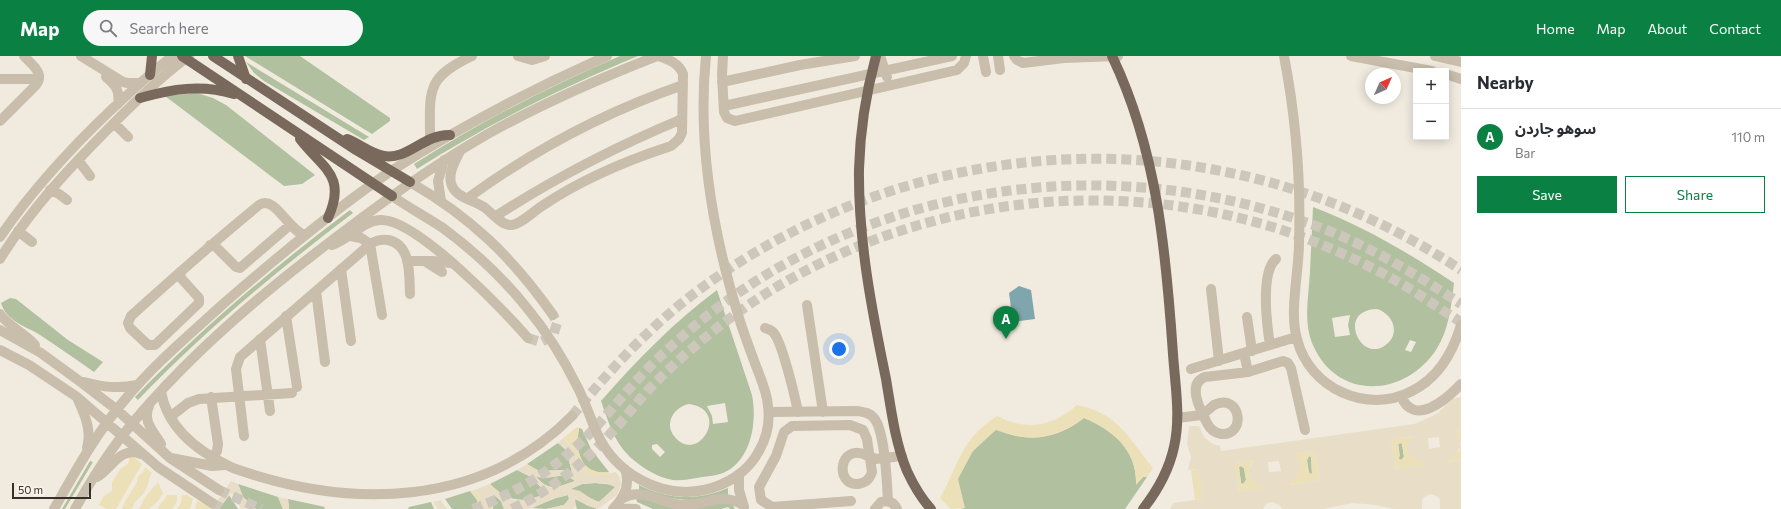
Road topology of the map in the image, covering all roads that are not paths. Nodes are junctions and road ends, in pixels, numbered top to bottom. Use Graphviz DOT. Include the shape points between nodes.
graph roads {
  1 [pos="24,56"];
  2 [pos="152,56"];
  3 [pos="173,56"];
  4 [pos="213,56"];
  5 [pos="238,56"];
  6 [pos="472,56"];
  7 [pos="518,56"];
  8 [pos="545,56"];
  9 [pos="607,56"];
  10 [pos="658,56"];
  11 [pos="706,56"];
  12 [pos="723,56"];
  13 [pos="855,56"];
  14 [pos="876,56"];
  15 [pos="880,56"];
  16 [pos="952,56"];
  17 [pos="966,56"];
  18 [pos="983,56"];
  19 [pos="998,56"];
  20 [pos="1014,56"];
  21 [pos="1112,56"];
  22 [pos="1118,56"];
  23 [pos="1284,56"];
  24 [pos="1351,56"];
  25 [pos="1435,56"];
  26 [pos="186,57"];
  27 [pos="84,58"];
  28 [pos="1461,62"];
  29 [pos="1419,68"];
  30 [pos="1000,70"];
  31 [pos="886,71"];
  32 [pos="986,72"];
  33 [pos="150,74"];
  34 [pos="1449,75"];
  35 [pos="1461,78"];
  36 [pos="0,79"];
  37 [pos="39,79"];
  38 [pos="246,79"];
  39 [pos="722,82"];
  40 [pos="141,83"];
  41 [pos="683,85"];
  42 [pos="889,85"];
  43 [pos="140,98"];
  44 [pos="244,98"];
  45 [pos="118,104"];
  46 [pos="724,106"];
  47 [pos="682,119"];
  48 [pos="0,121"];
  49 [pos="114,123"];
  50 [pos="294,131"];
  51 [pos="332,135"];
  52 [pos="450,135"];
  53 [pos="128,137"];
  54 [pos="430,139"];
  55 [pos="460,151"];
  56 [pos="78,160"];
  57 [pos="444,160"];
  58 [pos="392,171"];
  59 [pos="90,176"];
  60 [pos="410,182"];
  61 [pos="373,184"];
  62 [pos="50,190"];
  63 [pos="392,196"];
  64 [pos="468,198"];
  65 [pos="68,200"];
  66 [pos="441,201"];
  67 [pos="496,216"];
  68 [pos="328,218"];
  69 [pos="290,225"];
  70 [pos="18,231"];
  71 [pos="305,235"];
  72 [pos="350,236"];
  73 [pos="0,237"];
  74 [pos="32,242"];
  75 [pos="370,244"];
  76 [pos="210,245"];
  77 [pos="323,248"];
  78 [pos="0,259"];
  79 [pos="1276,259"];
  80 [pos="422,260"];
  81 [pos="407,261"];
  82 [pos="452,263"];
  83 [pos="341,269"];
  84 [pos="180,272"];
  85 [pos="442,272"];
  86 [pos="1212,289"];
  87 [pos="316,291"];
  88 [pos="410,294"];
  89 [pos="807,304"];
  90 [pos="0,314"];
  91 [pos="554,314"];
  92 [pos="382,315"];
  93 [pos="286,316"];
  94 [pos="1247,317"];
  95 [pos="180,320"];
  96 [pos="1461,325"];
  97 [pos="765,328"];
  98 [pos="0,330"];
  99 [pos="192,333"];
  100 [pos="260,338"];
  101 [pos="528,338"];
  102 [pos="1296,338"];
  103 [pos="351,341"];
  104 [pos="1270,345"];
  105 [pos="1,351"];
  106 [pos="1248,352"];
  107 [pos="41,353"];
  108 [pos="1219,360"];
  109 [pos="325,362"];
  110 [pos="1191,369"];
  111 [pos="1248,372"];
  112 [pos="78,380"];
  113 [pos="1461,384"];
  114 [pos="137,385"];
  115 [pos="161,392"];
  116 [pos="268,394"];
  117 [pos="239,396"];
  118 [pos="1401,396"];
  119 [pos="77,397"];
  120 [pos="211,397"];
  121 [pos="149,405"];
  122 [pos="116,409"];
  123 [pos="270,411"];
  124 [pos="769,412"];
  125 [pos="798,412"];
  126 [pos="823,412"];
  127 [pos="572,416"];
  128 [pos="170,417"];
  129 [pos="1177,418"];
  130 [pos="107,422"];
  131 [pos="132,424"];
  132 [pos="1305,430"];
  133 [pos="122,436"];
  134 [pos="244,436"];
  135 [pos="86,452"];
  136 [pos="141,454"];
  137 [pos="167,455"];
  138 [pos="902,456"];
  139 [pos="212,458"];
  140 [pos="227,465"];
  141 [pos="625,469"];
  142 [pos="739,474"];
  143 [pos="92,480"];
  144 [pos="175,480"];
  145 [pos="218,490"];
  146 [pos="178,493"];
  147 [pos="622,498"];
  148 [pos="850,501"];
  149 [pos="888,501"];
  150 [pos="212,503"];
  151 [pos="813,506"];
  152 [pos="744,507"];
  153 [pos="54,509"];
  154 [pos="75,509"];
  155 [pos="613,509"];
  156 [pos="636,509"];
  157 [pos="875,509"];
  158 [pos="897,509"];
  159 [pos="931,509"];
  160 [pos="1143,509"];
  1 -- 37 [label="street" via="38,71"];
  2 -- 33 [label="main road"];
  3 -- 33 [label="street"];
  4 -- 38 [label="main road"];
  5 -- 38 [label="main road"];
  6 -- 54 [label="street" via="446,70 434,85 430,98"];
  7 -- 8 [label="street" via="532,60"];
  9 -- 52 [label="street" via="504,104"];
  10 -- 41 [label="street" via="680,68"];
  10 -- 55 [label="street" via="562,96"];
  11 -- 124 [label="street" via="704,118 710,197 729,284 765,390"];
  12 -- 39 [label="street"];
  13 -- 39 [label="street"];
  14 -- 138 [label="main road, bridge" via="862,126 860,212 871,299"];
  15 -- 31 [label="street"];
  16 -- 31 [label="street"];
  17 -- 42 [label="street" via="964,63 957,70"];
  18 -- 32 [label="street"];
  19 -- 30 [label="street"];
  20 -- 22 [label="street" via="1023,63"];
  21 -- 129 [label="main road, bridge" via="1138,120 1155,188 1168,288"];
  23 -- 102 [label="street" via="1293,110 1299,177 1299,244 1294,324"];
  24 -- 29 [label="street"];
  25 -- 28 [label="street"];
  26 -- 43 [label="street"];
  26 -- 44 [label="main road"];
  27 -- 40 [label="street" via="123,82"];
  27 -- 45 [label="street" via="116,87"];
  31 -- 42 [label="street"];
  31 -- 46 [label="street"];
  33 -- 40 [label="street"];
  34 -- 35 [label="street"];
  36 -- 37 [label="street"];
  37 -- 48 [label="street"];
  38 -- 51 [label="main road"];
  39 -- 46 [label="street"];
  40 -- 45 [label="street"];
  41 -- 47 [label="street"];
  41 -- 64 [label="street" via="626,106 571,132 518,163"];
  42 -- 46 [label="street" via="735,121 727,118"];
  43 -- 44 [label="main road" via="175,89 198,88 222,91"];
  43 -- 49 [label="street"];
  44 -- 50 [label="main road"];
  45 -- 73 [label="street" via="54,167"];
  47 -- 67 [label="street" via="586,163"];
  47 -- 67 [label="street" via="681,136 674,144 589,178 540,206 514,225 504,224"];
  49 -- 53 [label="street"];
  49 -- 56 [label="street"];
  50 -- 61 [label="main road"];
  50 -- 68 [label="main road" via="306,148 326,166 332,177 335,195"];
  51 -- 54 [label="main road" via="352,141 379,155 390,157 406,153"];
  51 -- 58 [label="main road"];
  52 -- 54 [label="main road"];
  52 -- 58 [label="street"];
  55 -- 57 [label="street"];
  55 -- 64 [label="street" via="450,181 456,192"];
  56 -- 59 [label="street"];
  56 -- 62 [label="street"];
  57 -- 60 [label="street"];
  57 -- 66 [label="street" via="438,181"];
  58 -- 60 [label="main road"];
  58 -- 61 [label="street"];
  60 -- 63 [label="street"];
  60 -- 66 [label="street"];
  61 -- 63 [label="main road"];
  61 -- 68 [label="street"];
  62 -- 65 [label="street"];
  62 -- 70 [label="street"];
  63 -- 77 [label="street"];
  63 -- 141 [label="street" via="461,242 513,291 556,348 579,389 603,444"];
  64 -- 67 [label="street"];
  66 -- 91 [label="street" via="478,228 511,260"];
  68 -- 71 [label="street"];
  69 -- 71 [label="street"];
  69 -- 76 [label="street" via="272,205 262,203"];
  69 -- 76 [label="street" via="240,268 236,268 216,247"];
  70 -- 74 [label="street"];
  70 -- 78 [label="street"];
  71 -- 99 [label="street"];
  72 -- 75 [label="street" via="361,238"];
  72 -- 77 [label="street"];
  72 -- 82 [label="street" via="369,223 388,220 405,228"];
  75 -- 81 [label="street" via="384,240 393,242 401,247"];
  75 -- 83 [label="street"];
  75 -- 92 [label="street"];
  76 -- 84 [label="street"];
  77 -- 115 [label="street" via="239,316"];
  79 -- 104 [label="street" via="1270,267 1267,284"];
  80 -- 81 [label="street"];
  80 -- 82 [label="street"];
  80 -- 85 [label="street"];
  81 -- 88 [label="street"];
  82 -- 101 [label="street" via="496,302"];
  83 -- 87 [label="street"];
  83 -- 103 [label="street"];
  84 -- 95 [label="street" via="181,278 199,300 198,305"];
  84 -- 95 [label="street" via="131,316 128,323 130,328 150,346 155,345"];
  86 -- 108 [label="street"];
  87 -- 93 [label="street"];
  87 -- 109 [label="street"];
  89 -- 126 [label="street"];
  90 -- 107 [label="street"];
  93 -- 100 [label="street"];
  93 -- 116 [label="street" via="295,390"];
  94 -- 106 [label="street"];
  95 -- 99 [label="street"];
  96 -- 118 [label="street" via="1452,348 1439,370 1422,386"];
  97 -- 125 [label="street" via="772,330 776,336"];
  98 -- 107 [label="street"];
  99 -- 114 [label="street"];
  100 -- 116 [label="street"];
  100 -- 117 [label="street" via="236,364"];
  102 -- 104 [label="street"];
  102 -- 118 [label="street" via="1309,366 1334,389 1367,400"];
  104 -- 106 [label="street"];
  105 -- 119 [label="street" via="29,365"];
  106 -- 108 [label="street"];
  106 -- 111 [label="street"];
  107 -- 112 [label="street"];
  108 -- 110 [label="street"];
  111 -- 129 [label="street, bridge" via="1205,377 1199,380 1196,386 1199,404 1209,426 1220,434 1229,432 1238,422 1235,409 1227,403 1218,403 1214,405 1202,415"];
  111 -- 132 [label="street" via="1280,361 1290,365"];
  112 -- 114 [label="street" via="107,387"];
  112 -- 122 [label="street"];
  113 -- 118 [label="street" via="1427,410 1412,408"];
  114 -- 122 [label="street"];
  115 -- 121 [label="street"];
  115 -- 128 [label="street"];
  116 -- 117 [label="street"];
  116 -- 123 [label="street"];
  117 -- 120 [label="street"];
  117 -- 134 [label="street"];
  119 -- 130 [label="street"];
  119 -- 135 [label="street" via="88,424"];
  120 -- 128 [label="street" via="188,403"];
  120 -- 139 [label="street" via="218,444"];
  121 -- 131 [label="street"];
  121 -- 137 [label="street" via="147,422"];
  122 -- 130 [label="street"];
  122 -- 131 [label="street"];
  124 -- 125 [label="street"];
  124 -- 142 [label="street" via="767,430 761,447 752,462"];
  125 -- 126 [label="street"];
  126 -- 149 [label="street" via="862,412 874,418 883,451"];
  127 -- 140 [label="street" via="531,450 494,472 455,488 413,498 371,501 328,499 273,485"];
  128 -- 139 [label="street" via="193,444"];
  129 -- 160 [label="main road, bridge" via="1170,460 1159,486"];
  130 -- 133 [label="street"];
  130 -- 135 [label="street"];
  131 -- 133 [label="street"];
  131 -- 137 [label="street"];
  133 -- 136 [label="street"];
  133 -- 143 [label="street"];
  135 -- 153 [label="street"];
  136 -- 143 [label="street" via="133,451 124,453"];
  136 -- 144 [label="street"];
  137 -- 140 [label="street" via="212,466"];
  137 -- 145 [label="street"];
  138 -- 151 [label="street, bridge" via="876,459 866,455 861,453 852,453 842,467 844,476 855,484 868,480 872,472 867,439 857,426 792,426 786,429 773,464 760,483 759,496 764,503 772,507"];
  138 -- 159 [label="main road, bridge" via="913,483"];
  139 -- 140 [label="street"];
  141 -- 142 [label="street" via="654,486 678,491 713,488"];
  141 -- 147 [label="street" via="627,483"];
  142 -- 152 [label="street" via="739,490"];
  143 -- 154 [label="street"];
  144 -- 146 [label="street"];
  144 -- 150 [label="street"];
  147 -- 152 [label="street" via="641,493 683,505 726,498"];
  147 -- 155 [label="street"];
  148 -- 151 [label="street"];
  149 -- 157 [label="street" via="881,502"];
  149 -- 158 [label="street"];
  155 -- 156 [label="street"];
}
